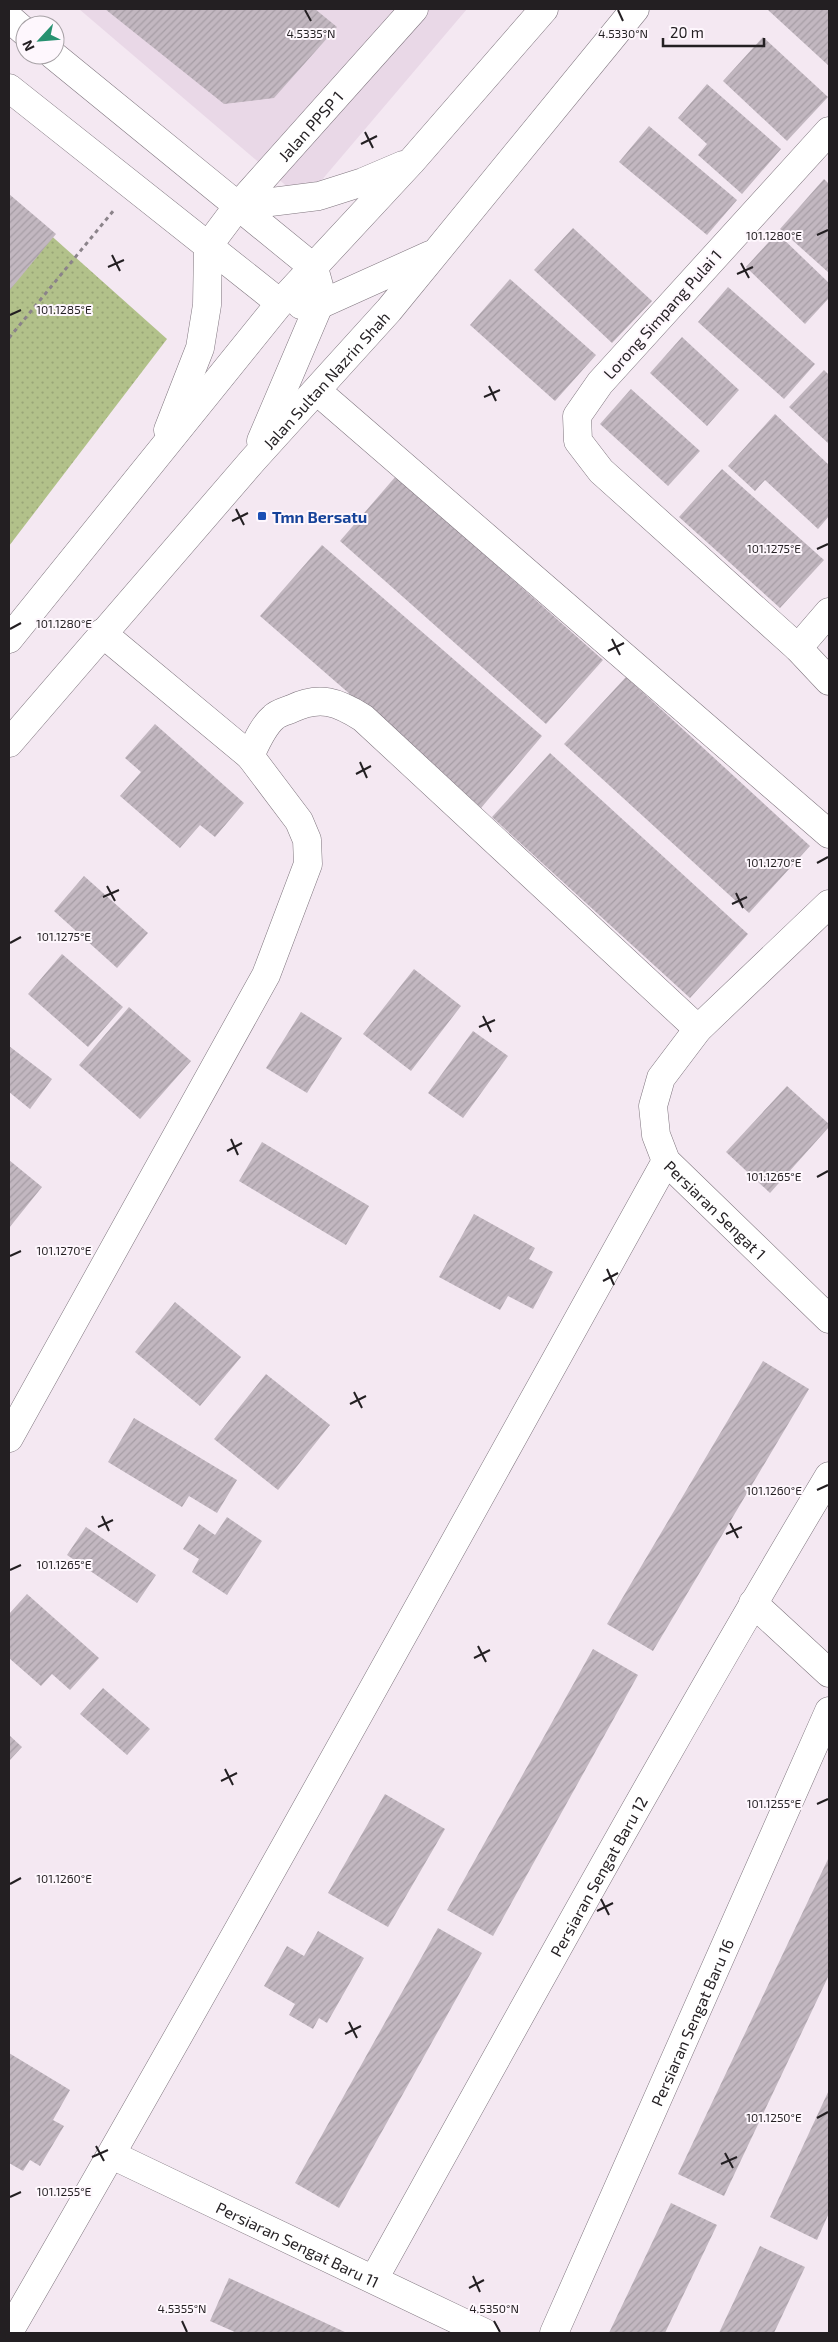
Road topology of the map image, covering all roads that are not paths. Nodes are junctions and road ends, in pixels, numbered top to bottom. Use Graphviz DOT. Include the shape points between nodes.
graph roads {
  1 [pos="414,9"];
  2 [pos="544,9"];
  3 [pos="635,9"];
  4 [pos="65,64"];
  5 [pos="9,88"];
  6 [pos="829,131"];
  7 [pos="410,162"];
  8 [pos="238,206"];
  9 [pos="208,246"];
  10 [pos="436,252"];
  11 [pos="314,268"];
  12 [pos="280,303"];
  13 [pos="319,305"];
  14 [pos="317,391"];
  15 [pos="157,457"];
  16 [pos="253,460"];
  17 [pos="829,612"];
  18 [pos="102,634"];
  19 [pos="9,639"];
  20 [pos="798,648"];
  21 [pos="829,681"];
  22 [pos="9,743"];
  23 [pos="250,756"];
  24 [pos="829,834"];
  25 [pos="829,904"];
  26 [pos="698,1029"];
  27 [pos="666,1160"];
  28 [pos="829,1319"];
  29 [pos="9,1438"];
  30 [pos="829,1476"];
  31 [pos="753,1603"];
  32 [pos="829,1673"];
  33 [pos="829,1711"];
  34 [pos="112,2155"];
  35 [pos="374,2279"];
  36 [pos="9,2332"];
  37 [pos="485,2333"];
  38 [pos="554,2333"];
  1 -- 8 [label="main road, Jalan PPSP 1"];
  2 -- 7 [label="main road"];
  3 -- 10 [label="main road, Jalan Sultan Nazrin Shah"];
  4 -- 8 [label="main road"];
  5 -- 9 [label="main road"];
  6 -- 20 [label="main road, Lorong Simpang Pulai 1" via="600,383 577,416 578,441 601,471"];
  7 -- 8 [label="main road" via="320,196"];
  7 -- 11 [label="main road"];
  8 -- 9 [label="main road, Jalan PPSP 1"];
  8 -- 11 [label="main road"];
  9 -- 12 [label="main road"];
  9 -- 15 [label="main road" via="207,305 200,348"];
  10 -- 13 [label="main road"];
  10 -- 14 [label="main road, Jalan Sultan Nazrin Shah"];
  11 -- 12 [label="main road"];
  11 -- 13 [label="main road" via="319,286"];
  12 -- 13 [label="main road"];
  12 -- 15 [label="main road"];
  13 -- 16 [label="main road"];
  14 -- 16 [label="main road, Jalan Sultan Nazrin Shah"];
  14 -- 24 [label="main road"];
  15 -- 19 [label="main road"];
  16 -- 18 [label="main road, Jalan Sultan Nazrin Shah"];
  17 -- 20 [label="main road"];
  18 -- 22 [label="main road, Jalan Sultan Nazrin Shah"];
  18 -- 23 [label="main road"];
  20 -- 21 [label="main road"];
  23 -- 26 [label="main road" via="274,716 299,705 323,701 343,705 363,718"];
  23 -- 29 [label="main road" via="299,821 307,840 308,864 266,975"];
  25 -- 26 [label="main road, Persiaran Sengat 1"];
  26 -- 27 [label="main road, Persiaran Sengat 1" via="661,1078 653,1106 656,1135"];
  27 -- 28 [label="main road, Persiaran Sengat 1"];
  27 -- 34 [label="main road"];
  30 -- 31 [label="main road, Persiaran Sengat Baru 12"];
  31 -- 32 [label="main road"];
  31 -- 35 [label="main road, Persiaran Sengat Baru 12"];
  33 -- 38 [label="main road, Persiaran Sengat Baru 16"];
  34 -- 35 [label="main road, Persiaran Sengat Baru 11"];
  34 -- 36 [label="main road"];
  35 -- 37 [label="main road, Persiaran Sengat Baru 11"];
}
